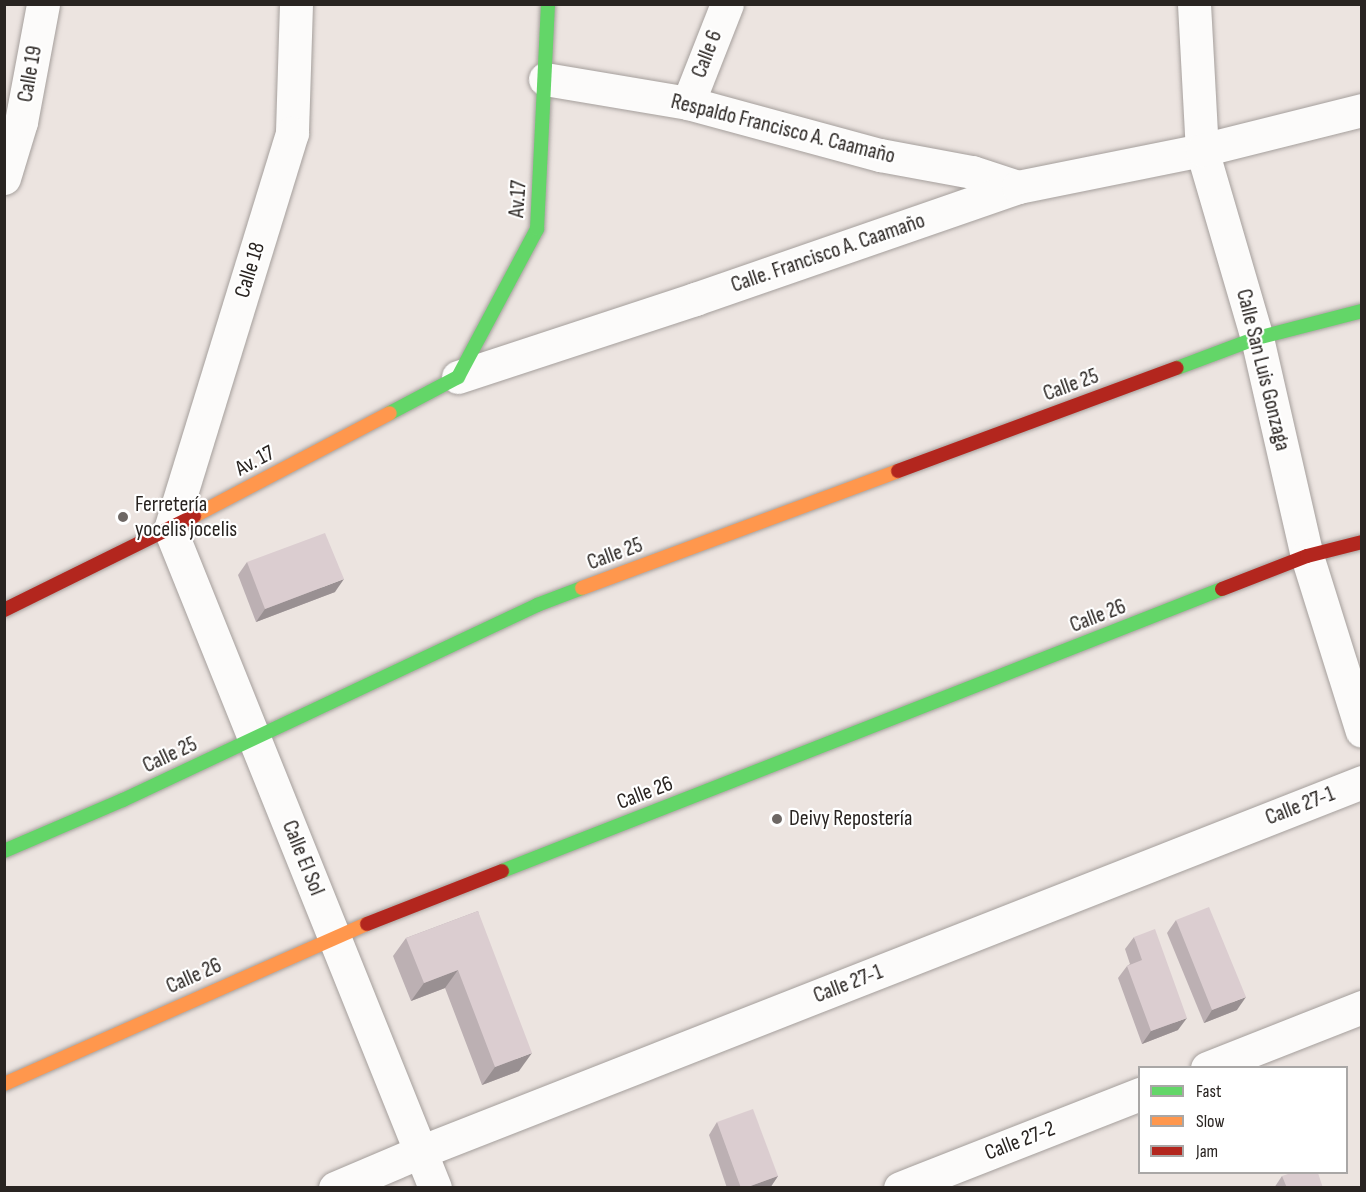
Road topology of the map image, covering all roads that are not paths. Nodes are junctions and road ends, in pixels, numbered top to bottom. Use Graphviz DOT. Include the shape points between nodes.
graph roads {
  1 [pos="43,4"];
  2 [pos="296,4"];
  3 [pos="548,4"];
  4 [pos="727,4"];
  5 [pos="1194,4"];
  6 [pos="545,79"];
  7 [pos="688,103"];
  8 [pos="1362,110"];
  9 [pos="1202,150"];
  10 [pos="4,178"];
  11 [pos="1018,188"];
  12 [pos="1362,311"];
  13 [pos="1257,338"];
  14 [pos="458,376"];
  15 [pos="170,530"];
  16 [pos="1362,542"];
  17 [pos="1307,556"];
  18 [pos="4,610"];
  19 [pos="1362,731"];
  20 [pos="255,738"];
  21 [pos="1362,782"];
  22 [pos="4,851"];
  23 [pos="334,937"];
  24 [pos="1362,1007"];
  25 [pos="1212,1066"];
  26 [pos="4,1084"];
  27 [pos="1138,1095"];
  28 [pos="420,1152"];
  29 [pos="335,1188"];
  30 [pos="435,1188"];
  31 [pos="900,1188"];
  1 -- 10 [label="street, Calle 19" via="21,122"];
  2 -- 15 [label="street, Calle 18" via="292,133"];
  3 -- 6 [label="street, Av.17"];
  4 -- 7 [label="street, Calle 6"];
  5 -- 9 [label="street, Calle San Luis Gonzaga"];
  6 -- 7 [label="street, Respaldo Francisco A. Caamaño"];
  6 -- 14 [label="street, Av.17" via="537,229"];
  7 -- 11 [label="street, Respaldo Francisco A. Caamaño" via="880,155 972,172"];
  8 -- 9 [label="street, Calle. Francisco A. Caamaño"];
  9 -- 11 [label="street, Calle. Francisco A. Caamaño"];
  9 -- 13 [label="street, Calle San Luis Gonzaga"];
  11 -- 14 [label="street, Calle. Francisco A. Caamaño"];
  12 -- 13 [label="street, Calle 25"];
  13 -- 17 [label="street, Calle San Luis Gonzaga"];
  13 -- 20 [label="street, Calle 25" via="537,605"];
  14 -- 15 [label="street, Av. 17"];
  15 -- 18 [label="street, Av. 17"];
  15 -- 20 [label="street, Calle El Sol"];
  16 -- 17 [label="street, Calle 26"];
  17 -- 19 [label="street, Calle San Luis Gonzaga"];
  17 -- 23 [label="street, Calle 26"];
  20 -- 22 [label="street, Calle 25"];
  20 -- 23 [label="street, Calle El Sol"];
  21 -- 28 [label="street, Calle 27-1"];
  23 -- 26 [label="street, Calle 26"];
  23 -- 28 [label="street, Calle El Sol"];
  24 -- 25 [label="street"];
  27 -- 31 [label="street, Calle 27-2"];
  28 -- 29 [label="street, Calle 27-1"];
  28 -- 30 [label="street, Calle El Sol"];
}
